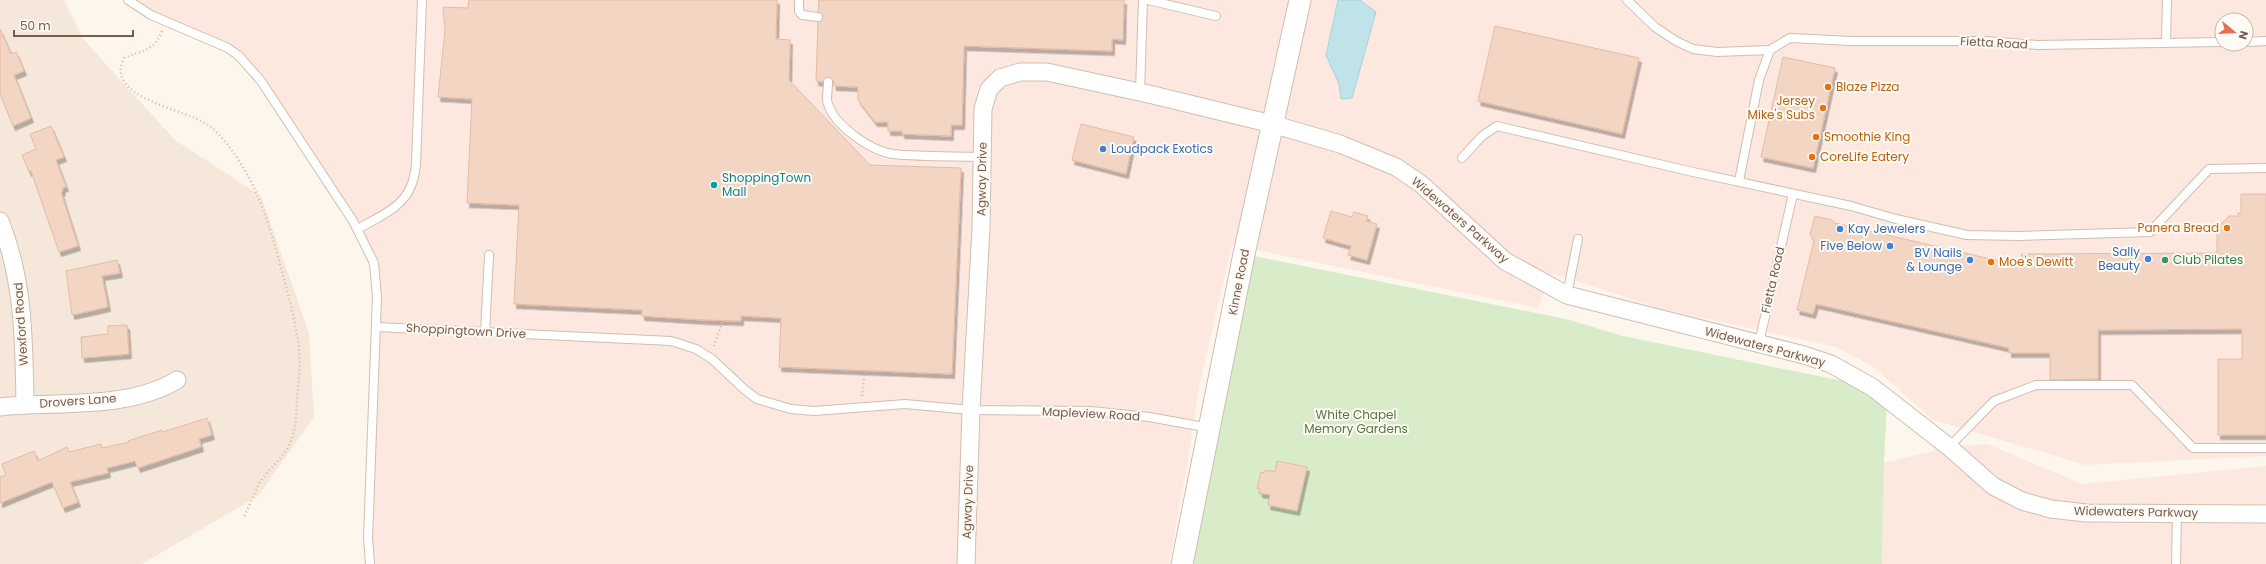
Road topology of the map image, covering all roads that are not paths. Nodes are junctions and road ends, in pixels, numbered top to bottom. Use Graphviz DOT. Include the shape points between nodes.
graph roads {
  1 [pos="128,0"];
  2 [pos="422,0"];
  3 [pos="799,0"];
  4 [pos="1143,0"];
  5 [pos="1148,0"];
  6 [pos="1300,0"];
  7 [pos="1627,0"];
  8 [pos="2167,0"];
  9 [pos="1216,16"];
  10 [pos="818,17"];
  11 [pos="2166,42"];
  12 [pos="2214,42"];
  13 [pos="2254,42"];
  14 [pos="2266,42"];
  15 [pos="1770,50"];
  16 [pos="828,82"];
  17 [pos="1140,92"];
  18 [pos="1272,124"];
  19 [pos="982,156"];
  20 [pos="1462,158"];
  21 [pos="2266,168"];
  22 [pos="1739,181"];
  23 [pos="1793,194"];
  24 [pos="0,221"];
  25 [pos="358,229"];
  26 [pos="1578,239"];
  27 [pos="489,255"];
  28 [pos="1567,295"];
  29 [pos="376,327"];
  30 [pos="485,332"];
  31 [pos="1759,343"];
  32 [pos="177,380"];
  33 [pos="25,405"];
  34 [pos="0,407"];
  35 [pos="970,410"];
  36 [pos="1210,428"];
  37 [pos="1949,448"];
  38 [pos="2266,448"];
  39 [pos="2177,514"];
  40 [pos="2266,514"];
  41 [pos="370,564"];
  42 [pos="966,564"];
  43 [pos="1182,564"];
  44 [pos="2176,564"];
  1 -- 25 [label="lane" via="151,15 228,48 239,56 261,81"];
  2 -- 25 [label="lane" via="416,165 411,187 392,209"];
  3 -- 10 [label="lane" via="799,11 802,15"];
  4 -- 17 [label="lane"];
  5 -- 9 [label="lane"];
  6 -- 18 [label="street, Kinne Road"];
  7 -- 15 [label="lane" via="1655,26 1676,41 1693,48 1717,52"];
  8 -- 11 [label="lane"];
  11 -- 12 [label="lane, Fietta Road"];
  11 -- 15 [label="lane, Fietta Road" via="2037,45 1986,41 1851,41 1790,38"];
  13 -- 14 [label="lane"];
  15 -- 22 [label="lane" via="1759,80"];
  16 -- 19 [label="lane" via="827,101 837,118 855,137 869,146 892,154"];
  17 -- 18 [label="street, Agway Drive"];
  17 -- 19 [label="street, Agway Drive" via="1047,72 1020,72 1000,78 989,89 983,109"];
  18 -- 28 [label="street, Widewaters Parkway" via="1340,144 1396,167 1421,184 1505,261"];
  18 -- 36 [label="street, Kinne Road"];
  19 -- 35 [label="street, Agway Drive" via="981,228"];
  20 -- 22 [label="lane" via="1482,136 1497,126"];
  21 -- 23 [label="lane" via="2209,169 2150,232 2122,234 1967,235"];
  22 -- 23 [label="lane"];
  23 -- 31 [label="lane, Fietta Road"];
  24 -- 33 [label="street, Wexford Road" via="19,282"];
  25 -- 29 [label="lane" via="374,263"];
  26 -- 28 [label="lane"];
  27 -- 30 [label="lane"];
  28 -- 31 [label="street, Widewaters Parkway"];
  29 -- 30 [label="lane, Shoppingtown Drive"];
  29 -- 41 [label="lane" via="368,538"];
  30 -- 35 [label="lane, Shoppingtown Drive" via="672,341 696,349 712,359 745,390 769,404 814,411 905,404"];
  31 -- 37 [label="street, Widewaters Parkway" via="1831,364 1854,376 1872,387"];
  32 -- 33 [label="street, Drovers Lane" via="150,393 99,402"];
  33 -- 34 [label="street, Drovers Lane"];
  35 -- 36 [label="lane, Mapleview Road" via="1091,412 1149,417"];
  35 -- 42 [label="street, Agway Drive"];
  36 -- 43 [label="street, Kinne Road"];
  37 -- 38 [label="lane" via="1994,401 2036,386 2132,385 2193,448"];
  37 -- 39 [label="street, Widewaters Parkway" via="1993,486 2022,501 2051,509 2086,513"];
  39 -- 40 [label="street, Widewaters Parkway"];
  39 -- 44 [label="lane"];
}
